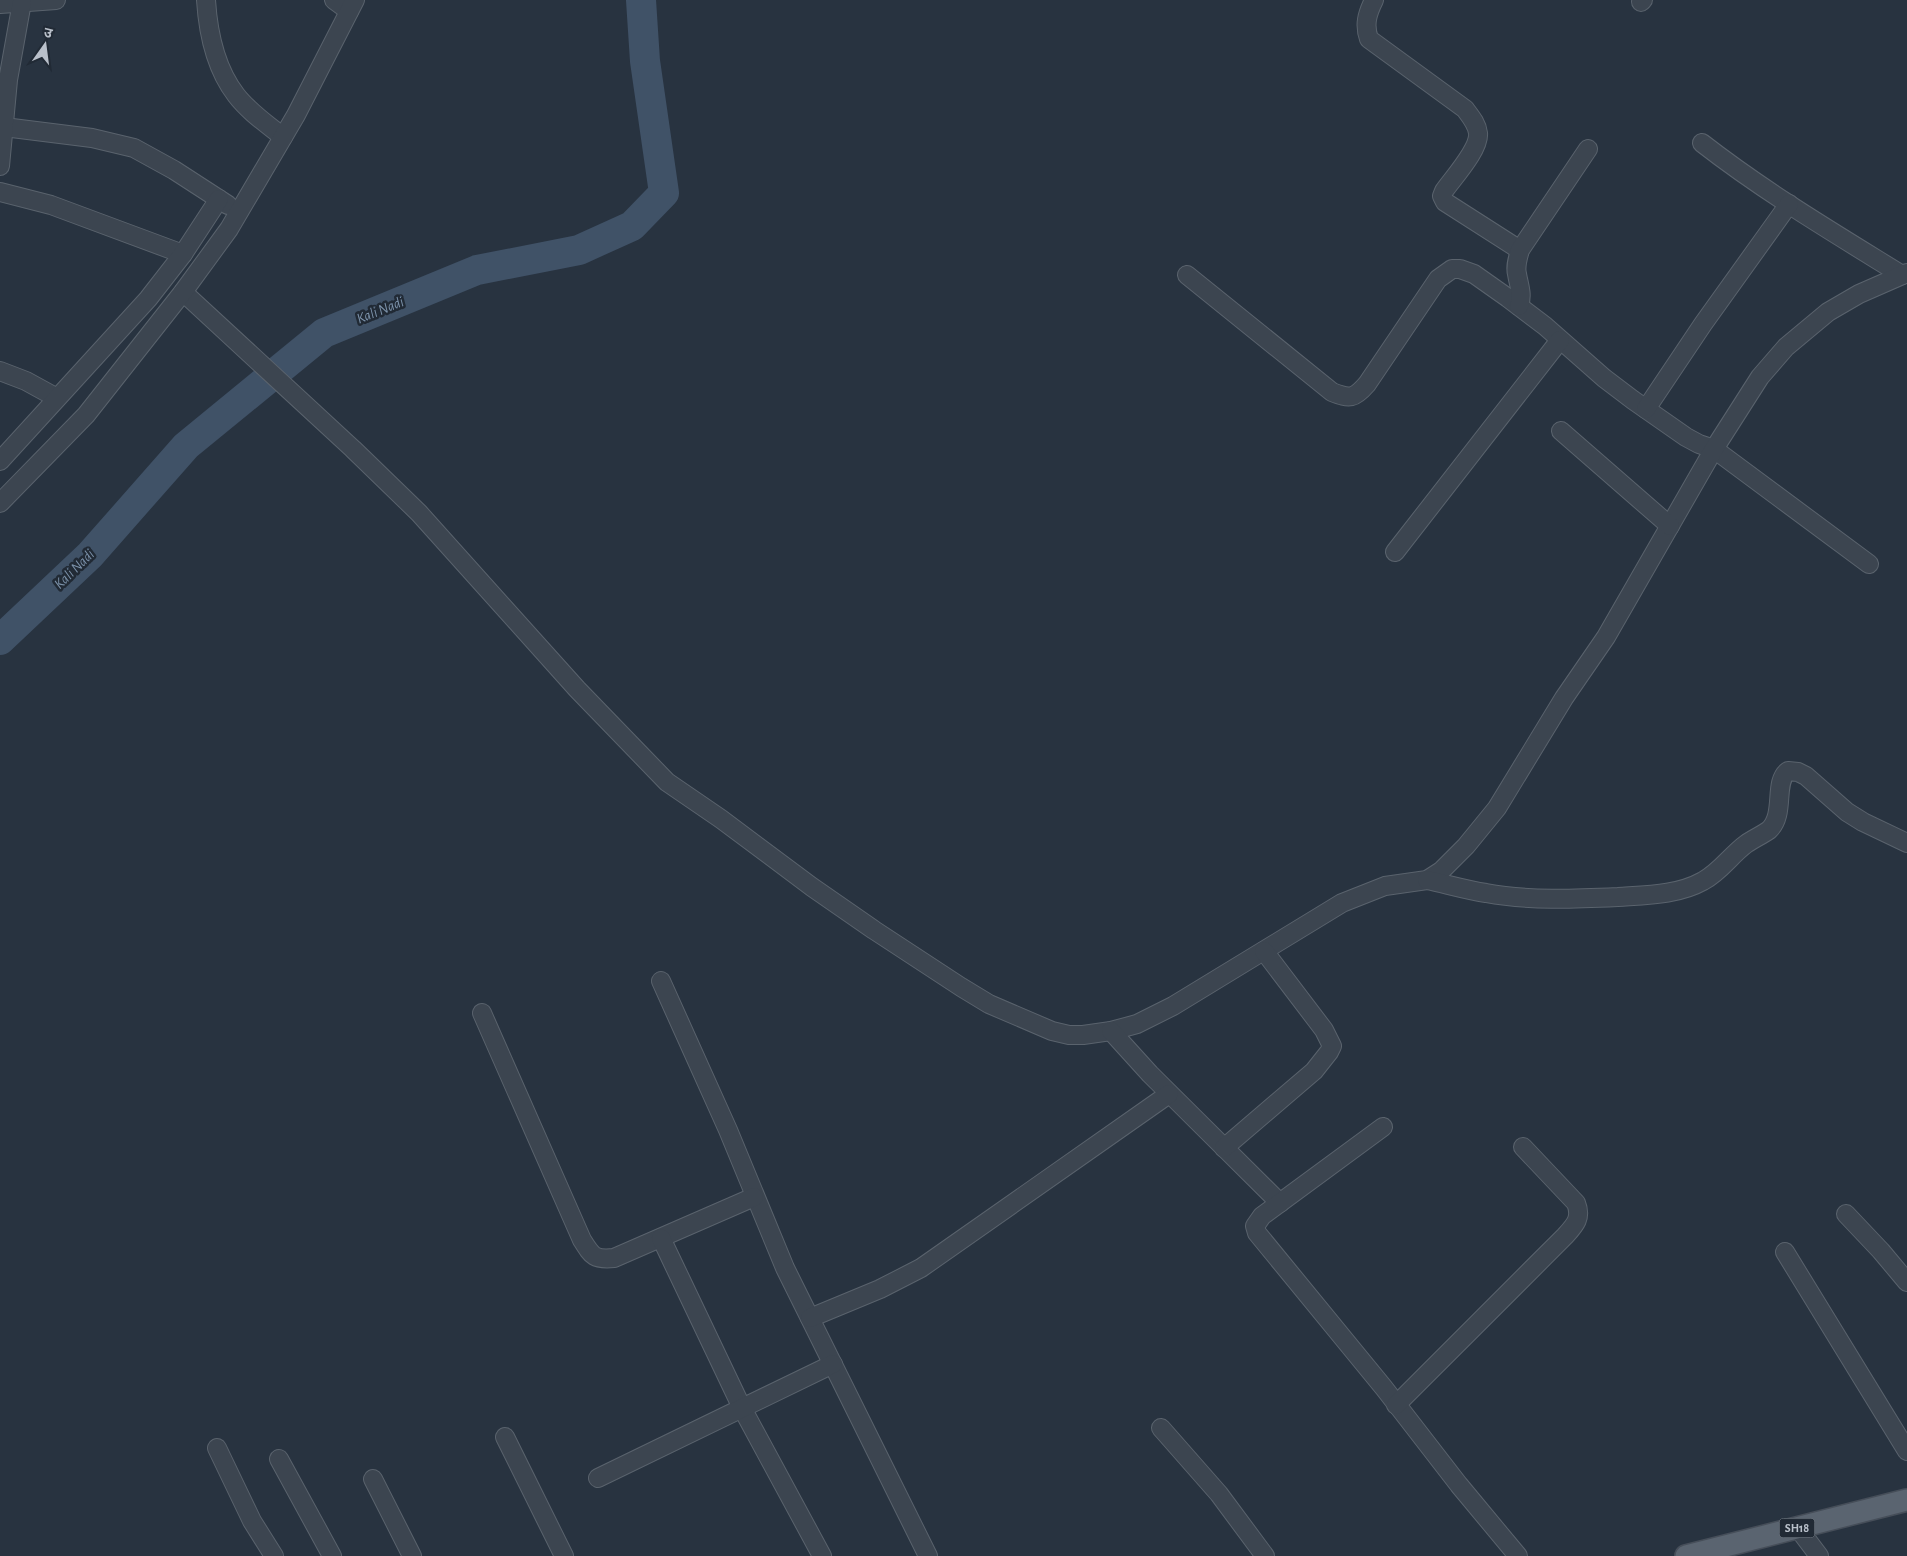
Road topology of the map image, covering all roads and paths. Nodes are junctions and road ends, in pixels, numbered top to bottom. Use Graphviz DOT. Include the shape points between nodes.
graph roads {
  1 [pos="56,0"];
  2 [pos="206,0"];
  3 [pos="334,0"];
  4 [pos="1374,0"];
  5 [pos="2,2"];
  6 [pos="22,2"];
  7 [pos="352,5"];
  8 [pos="4,127"];
  9 [pos="283,137"];
  10 [pos="1702,143"];
  11 [pos="1588,149"];
  12 [pos="0,166"];
  13 [pos="0,192"];
  14 [pos="219,199"];
  15 [pos="1789,204"];
  16 [pos="239,212"];
  17 [pos="1520,250"];
  18 [pos="183,254"];
  19 [pos="1904,274"];
  20 [pos="1187,275"];
  21 [pos="183,292"];
  22 [pos="1519,306"];
  23 [pos="1560,340"];
  24 [pos="0,370"];
  25 [pos="57,398"];
  26 [pos="1646,409"];
  27 [pos="1561,431"];
  28 [pos="1714,449"];
  29 [pos="0,461"];
  30 [pos="0,503"];
  31 [pos="1670,526"];
  32 [pos="1395,552"];
  33 [pos="1869,564"];
  34 [pos="1907,843"];
  35 [pos="1427,880"];
  36 [pos="1264,951"];
  37 [pos="661,981"];
  38 [pos="482,1013"];
  39 [pos="1110,1031"];
  40 [pos="1170,1094"];
  41 [pos="1383,1128"];
  42 [pos="1523,1147"];
  43 [pos="1224,1148"];
  44 [pos="754,1197"];
  45 [pos="1280,1203"];
  46 [pos="1846,1214"];
  47 [pos="661,1238"];
  48 [pos="1785,1252"];
  49 [pos="1907,1282"];
  50 [pos="810,1318"];
  51 [pos="832,1364"];
  52 [pos="1396,1405"];
  53 [pos="742,1408"];
  54 [pos="1160,1428"];
  55 [pos="505,1437"];
  56 [pos="217,1448"];
  57 [pos="1907,1451"];
  58 [pos="279,1459"];
  59 [pos="598,1478"];
  60 [pos="373,1479"];
  61 [pos="1907,1500"];
  62 [pos="1798,1528"];
  63 [pos="274,1556"];
  64 [pos="332,1556"];
  65 [pos="412,1556"];
  66 [pos="564,1556"];
  67 [pos="822,1556"];
  68 [pos="928,1556"];
  69 [pos="1265,1556"];
  70 [pos="1518,1556"];
  71 [pos="1686,1556"];
  72 [pos="1819,1556"];
  1 -- 6 [label="street"];
  2 -- 9 [label="street" via="211,34 226,81 243,102"];
  3 -- 7 [label="street"];
  4 -- 17 [label="street" via="1366,20 1369,39 1465,109 1478,132 1472,153 1444,190 1445,202"];
  5 -- 6 [label="street"];
  6 -- 8 [label="street" via="8,80"];
  7 -- 9 [label="street"];
  8 -- 12 [label="street"];
  8 -- 14 [label="street" via="92,138 134,148"];
  9 -- 16 [label="street"];
  10 -- 15 [label="street"];
  11 -- 17 [label="street"];
  13 -- 18 [label="street" via="51,205"];
  14 -- 16 [label="street"];
  14 -- 18 [label="street"];
  15 -- 19 [label="street"];
  15 -- 26 [label="street" via="1702,324"];
  16 -- 21 [label="street"];
  17 -- 22 [label="street" via="1516,273 1522,298"];
  18 -- 25 [label="street" via="148,299"];
  19 -- 28 [label="street" via="1828,312 1786,347 1760,377"];
  20 -- 22 [label="street" via="1332,392 1344,397 1352,397 1367,384 1444,273 1452,269 1467,271"];
  21 -- 30 [label="street" via="86,415"];
  21 -- 39 [label="street" via="419,513 577,689 667,782 874,930 989,1004 1069,1035"];
  22 -- 23 [label="street"];
  23 -- 26 [label="street"];
  23 -- 32 [label="street"];
  24 -- 25 [label="street"];
  25 -- 29 [label="street"];
  26 -- 28 [label="street" via="1686,437"];
  27 -- 31 [label="street"];
  28 -- 31 [label="street"];
  28 -- 33 [label="street"];
  31 -- 35 [label="street" via="1606,637 1564,698 1497,808 1466,846"];
  34 -- 35 [label="street" via="1847,812 1806,776 1788,771 1782,778 1777,817 1768,831 1741,848 1714,874 1685,888 1648,895 1551,899 1486,893"];
  35 -- 36 [label="street" via="1385,886 1350,900"];
  36 -- 39 [label="street" via="1173,1006 1136,1024"];
  36 -- 43 [label="street" via="1324,1030 1332,1046 1314,1071"];
  37 -- 44 [label="street" via="728,1130"];
  38 -- 47 [label="street" via="582,1240 592,1256 602,1260 614,1258"];
  39 -- 40 [label="street"];
  40 -- 43 [label="street"];
  40 -- 50 [label="street" via="921,1268 880,1290"];
  41 -- 45 [label="street"];
  42 -- 52 [label="street" via="1576,1203 1579,1218 1565,1236"];
  43 -- 45 [label="street"];
  44 -- 47 [label="street"];
  44 -- 50 [label="street"];
  45 -- 52 [label="street" via="1258,1220 1257,1233"];
  46 -- 49 [label="street"];
  47 -- 53 [label="street"];
  48 -- 57 [label="street"];
  50 -- 51 [label="street"];
  51 -- 53 [label="street"];
  51 -- 68 [label="street"];
  52 -- 70 [label="street"];
  53 -- 59 [label="street"];
  53 -- 67 [label="street"];
  54 -- 69 [label="street" via="1219,1494"];
  55 -- 66 [label="street"];
  56 -- 63 [label="street" via="252,1520"];
  58 -- 64 [label="street"];
  60 -- 65 [label="street"];
  61 -- 62 [label="main road, SH18"];
  62 -- 71 [label="main road, SH18"];
  62 -- 72 [label="street"];
}
